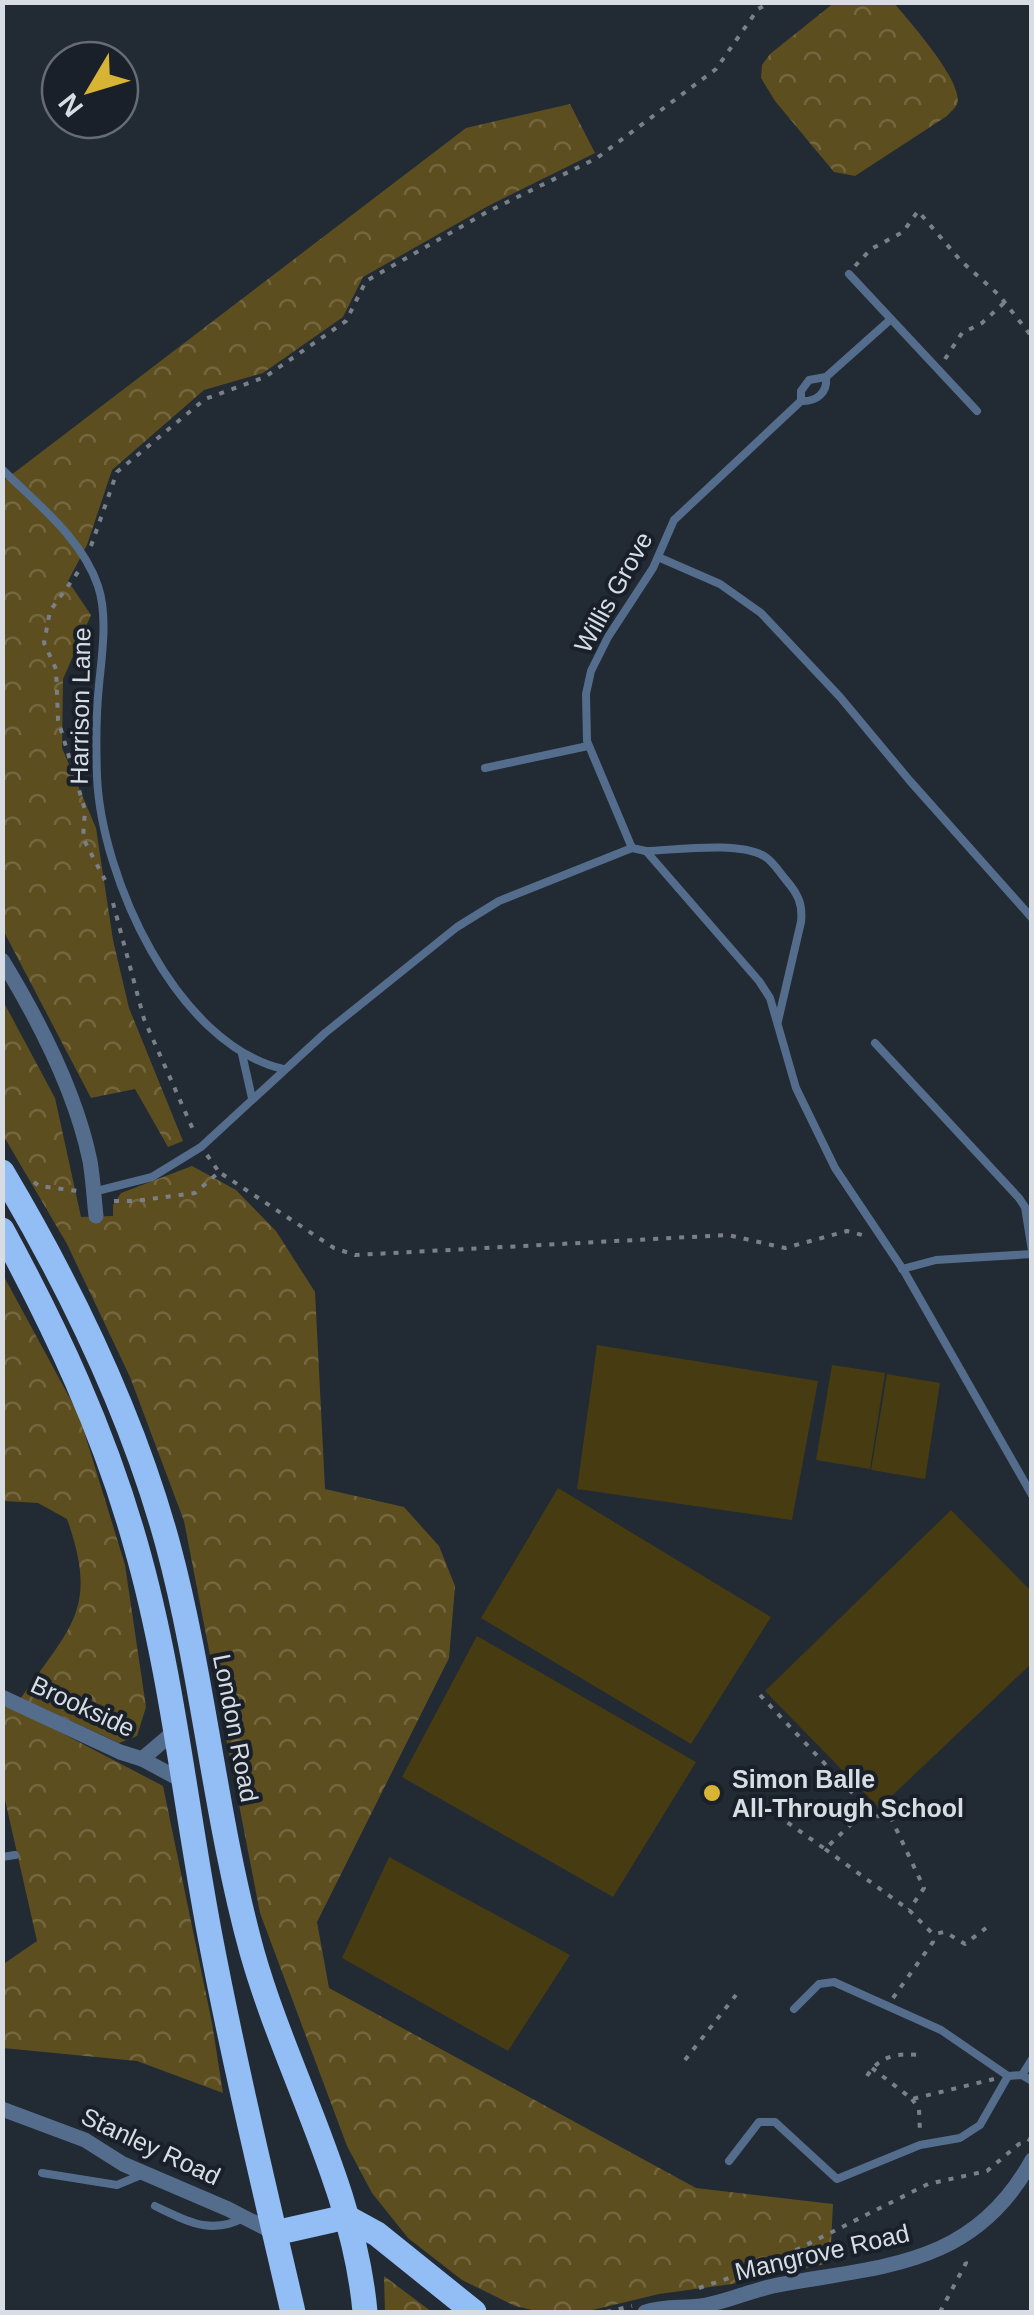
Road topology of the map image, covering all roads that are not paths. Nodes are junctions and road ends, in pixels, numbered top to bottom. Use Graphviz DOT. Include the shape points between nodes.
graph roads {
  1 [pos="850,274"];
  2 [pos="891,319"];
  3 [pos="826,377"];
  4 [pos="801,402"];
  5 [pos="977,411"];
  6 [pos="2,468"];
  7 [pos="658,557"];
  8 [pos="588,746"];
  9 [pos="484,768"];
  10 [pos="632,848"];
  11 [pos="646,851"];
  12 [pos="1032,918"];
  13 [pos="2,960"];
  14 [pos="778,1022"];
  15 [pos="876,1043"];
  16 [pos="242,1054"];
  17 [pos="284,1070"];
  18 [pos="252,1098"];
  19 [pos="14,1174"];
  20 [pos="94,1202"];
  21 [pos="2,1230"];
  22 [pos="1032,1252"];
  23 [pos="902,1269"];
  24 [pos="1032,1494"];
  25 [pos="2,1697"];
  26 [pos="175,1731"];
  27 [pos="142,1759"];
  28 [pos="183,1781"];
  29 [pos="15,1855"];
  30 [pos="2,1858"];
  31 [pos="794,2009"];
  32 [pos="1032,2060"];
  33 [pos="1022,2075"];
  34 [pos="1008,2076"];
  35 [pos="1032,2081"];
  36 [pos="2,2109"];
  37 [pos="1032,2160"];
  38 [pos="730,2161"];
  39 [pos="42,2174"];
  40 [pos="146,2174"];
  41 [pos="155,2206"];
  42 [pos="245,2217"];
  43 [pos="346,2217"];
  44 [pos="275,2233"];
  45 [pos="645,2308"];
  46 [pos="703,2309"];
  47 [pos="477,2311"];
  48 [pos="293,2312"];
  49 [pos="365,2312"];
  1 -- 2 [label="lane"];
  2 -- 3 [label="lane, Willis Grove"];
  2 -- 5 [label="lane"];
  3 -- 4 [label="lane, Willis Grove" via="820,396"];
  3 -- 4 [label="lane, Willis Grove" via="808,380"];
  4 -- 7 [label="lane, Willis Grove" via="674,520"];
  6 -- 16 [label="lane, Harrison Lane" via="48,512 99,588 101,820 136,920 175,986"];
  7 -- 8 [label="lane, Willis Grove" via="592,671"];
  7 -- 12 [label="lane" via="720,584 761,613"];
  8 -- 9 [label="lane"];
  8 -- 10 [label="lane, Willis Grove"];
  10 -- 11 [label="lane"];
  10 -- 17 [label="lane" via="499,901 457,927"];
  11 -- 14 [label="lane" via="759,981"];
  11 -- 14 [label="lane" via="754,852 794,890 802,906"];
  13 -- 20 [label="street" via="61,1078 90,1162"];
  14 -- 23 [label="lane" via="796,1088 835,1168"];
  15 -- 22 [label="lane" via="1026,1206"];
  16 -- 17 [label="lane, Harrison Lane"];
  16 -- 18 [label="lane"];
  17 -- 18 [label="lane"];
  18 -- 20 [label="lane" via="201,1147"];
  19 -- 43 [label="highway, London Road" via="144,1467 185,1618 251,1949"];
  21 -- 26 [label="highway" via="49,1315 114,1471 151,1604"];
  22 -- 23 [label="lane"];
  23 -- 24 [label="lane"];
  25 -- 27 [label="street, Brookside"];
  26 -- 27 [label="street, Brookside"];
  26 -- 28 [label="highway"];
  27 -- 28 [label="street, Brookside"];
  28 -- 44 [label="highway" via="214,1959"];
  29 -- 30 [label="lane"];
  31 -- 34 [label="lane" via="819,1984 834,1982 941,2030"];
  32 -- 33 [label="lane"];
  33 -- 34 [label="lane"];
  33 -- 35 [label="lane"];
  34 -- 38 [label="lane" via="980,2124 960,2138 920,2145 837,2180 775,2122 759,2122"];
  36 -- 40 [label="street, Stanley Road" via="85,2140"];
  37 -- 46 [label="street, Mangrove Road" via="1007,2200 932,2252 871,2271 770,2286"];
  39 -- 40 [label="lane" via="117,2185"];
  40 -- 42 [label="street, Stanley Road"];
  41 -- 42 [label="lane" via="202,2228"];
  42 -- 44 [label="street, Stanley Road"];
  43 -- 44 [label="highway"];
  43 -- 47 [label="highway"];
  43 -- 49 [label="highway, London Road"];
  44 -- 48 [label="highway"];
  45 -- 46 [label="street, Mangrove Road"];
}
